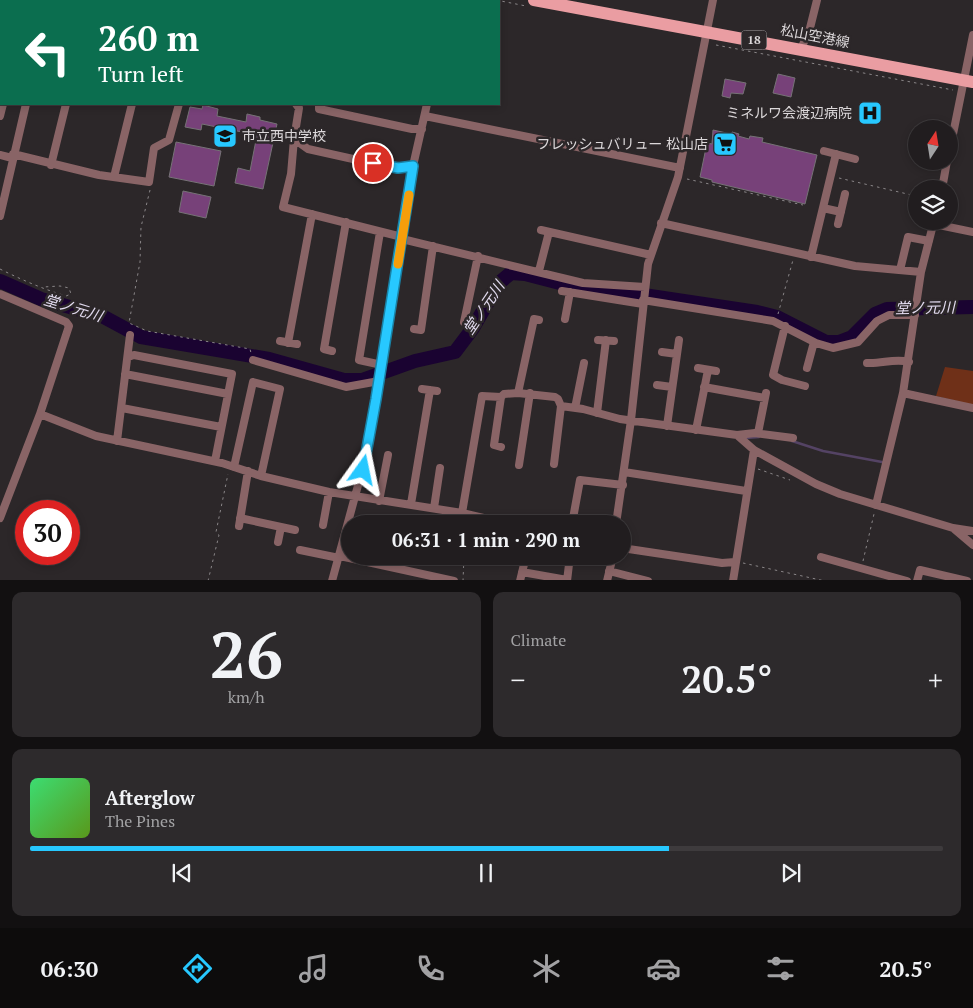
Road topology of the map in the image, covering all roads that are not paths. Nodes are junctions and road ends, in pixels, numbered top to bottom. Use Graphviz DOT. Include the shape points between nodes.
graph roads {
  1 [pos="534,0"];
  2 [pos="713,0"];
  3 [pos="817,0"];
  4 [pos="706,31"];
  5 [pos="973,35"];
  6 [pos="801,49"];
  7 [pos="969,81"];
  8 [pos="26,105"];
  9 [pos="66,105"];
  10 [pos="132,105"];
  11 [pos="179,105"];
  12 [pos="297,105"];
  13 [pos="320,105"];
  14 [pos="427,105"];
  15 [pos="425,116"];
  16 [pos="958,121"];
  17 [pos="422,129"];
  18 [pos="294,139"];
  19 [pos="824,151"];
  20 [pos="836,154"];
  21 [pos="0,155"];
  22 [pos="13,156"];
  23 [pos="855,158"];
  24 [pos="51,165"];
  25 [pos="413,166"];
  26 [pos="680,168"];
  27 [pos="114,177"];
  28 [pos="3,187"];
  29 [pos="844,194"];
  30 [pos="823,208"];
  31 [pos="841,212"];
  32 [pos="312,214"];
  33 [pos="0,216"];
  34 [pos="346,222"];
  35 [pos="661,223"];
  36 [pos="838,224"];
  37 [pos="958,229"];
  38 [pos="932,230"];
  39 [pos="380,232"];
  40 [pos="973,232"];
  41 [pos="402,238"];
  42 [pos="929,241"];
  43 [pos="434,246"];
  44 [pos="651,255"];
  45 [pos="478,256"];
  46 [pos="811,257"];
  47 [pos="304,258"];
  48 [pos="314,260"];
  49 [pos="900,270"];
  50 [pos="539,271"];
  51 [pos="921,272"];
  52 [pos="0,294"];
  53 [pos="644,296"];
  54 [pos="296,298"];
  55 [pos="305,300"];
  56 [pos="915,311"];
  57 [pos="565,319"];
  58 [pos="540,320"];
  59 [pos="464,322"];
  60 [pos="785,326"];
  61 [pos="414,329"];
  62 [pos="130,335"];
  63 [pos="680,340"];
  64 [pos="606,341"];
  65 [pos="814,342"];
  66 [pos="297,344"];
  67 [pos="332,350"];
  68 [pos="662,352"];
  69 [pos="677,354"];
  70 [pos="128,357"];
  71 [pos="253,360"];
  72 [pos="909,362"];
  73 [pos="584,363"];
  74 [pos="867,363"];
  75 [pos="382,365"];
  76 [pos="698,368"];
  77 [pos="807,368"];
  78 [pos="708,370"];
  79 [pos="716,372"];
  80 [pos="125,374"];
  81 [pos="379,381"];
  82 [pos="657,385"];
  83 [pos="805,386"];
  84 [pos="672,387"];
  85 [pos="704,387"];
  86 [pos="429,390"];
  87 [pos="518,392"];
  88 [pos="530,393"];
  89 [pos="903,393"];
  90 [pos="228,394"];
  91 [pos="501,397"];
  92 [pos="561,406"];
  93 [pos="122,408"];
  94 [pos="575,408"];
  95 [pos="973,408"];
  96 [pos="597,413"];
  97 [pos="40,414"];
  98 [pos="631,420"];
  99 [pos="666,426"];
  100 [pos="222,427"];
  101 [pos="696,430"];
  102 [pos="758,433"];
  103 [pos="737,435"];
  104 [pos="793,438"];
  105 [pos="117,441"];
  106 [pos="501,447"];
  107 [pos="754,450"];
  108 [pos="388,455"];
  109 [pos="215,461"];
  110 [pos="461,464"];
  111 [pos="471,465"];
  112 [pos="519,465"];
  113 [pos="554,465"];
  114 [pos="232,466"];
  115 [pos="440,468"];
  116 [pos="248,471"];
  117 [pos="624,472"];
  118 [pos="261,476"];
  119 [pos="622,485"];
  120 [pos="746,490"];
  121 [pos="329,492"];
  122 [pos="356,497"];
  123 [pos="379,501"];
  124 [pos="411,504"];
  125 [pos="876,505"];
  126 [pos="434,508"];
  127 [pos="462,513"];
  128 [pos="471,515"];
  129 [pos="574,515"];
  130 [pos="617,515"];
  131 [pos="0,518"];
  132 [pos="323,525"];
  133 [pos="281,527"];
  134 [pos="953,528"];
  135 [pos="295,530"];
  136 [pos="973,531"];
  137 [pos="278,542"];
  138 [pos="973,545"];
  139 [pos="631,549"];
  140 [pos="300,550"];
  141 [pos="340,557"];
  142 [pos="821,557"];
  143 [pos="735,562"];
  144 [pos="524,565"];
  145 [pos="569,565"];
  146 [pos="611,565"];
  147 [pos="865,570"];
  148 [pos="610,571"];
  149 [pos="522,572"];
  150 [pos="332,580"];
  151 [pos="454,580"];
  152 [pos="520,580"];
  153 [pos="567,580"];
  154 [pos="607,580"];
  155 [pos="648,580"];
  156 [pos="733,580"];
  157 [pos="866,580"];
  158 [pos="907,580"];
  159 [pos="918,580"];
  160 [pos="967,580"];
  1 -- 4 [label="main road, 松山空港線 / 18"];
  2 -- 4 [label="street"];
  3 -- 6 [label="street"];
  4 -- 6 [label="main road, 松山空港線 / 18"];
  4 -- 26 [label="street"];
  5 -- 7 [label="street"];
  6 -- 7 [label="main road, 松山空港線 / 18"];
  7 -- 16 [label="street"];
  8 -- 22 [label="street"];
  9 -- 24 [label="street"];
  10 -- 27 [label="street"];
  11 -- 27 [label="street" via="169,140 154,148 150,182"];
  12 -- 18 [label="street"];
  13 -- 17 [label="street" via="318,109"];
  14 -- 15 [label="street"];
  15 -- 17 [label="street"];
  15 -- 26 [label="street"];
  17 -- 25 [label="street"];
  18 -- 25 [label="street" via="308,149 398,168"];
  18 -- 32 [label="street" via="291,174 283,206"];
  19 -- 20 [label="street"];
  20 -- 23 [label="street"];
  20 -- 30 [label="street"];
  21 -- 22 [label="street"];
  22 -- 24 [label="street"];
  22 -- 28 [label="street"];
  24 -- 27 [label="street"];
  25 -- 41 [label="street"];
  26 -- 35 [label="street"];
  28 -- 33 [label="street"];
  29 -- 31 [label="street"];
  30 -- 31 [label="street"];
  30 -- 46 [label="street"];
  31 -- 36 [label="street"];
  32 -- 34 [label="street"];
  32 -- 47 [label="street"];
  34 -- 39 [label="street"];
  34 -- 67 [label="street" via="344,262 324,349"];
  35 -- 44 [label="street"];
  35 -- 46 [label="street"];
  37 -- 40 [label="street"];
  38 -- 42 [label="street"];
  39 -- 41 [label="street"];
  39 -- 75 [label="street" via="359,360"];
  41 -- 43 [label="street"];
  41 -- 75 [label="street"];
  42 -- 49 [label="street" via="908,237"];
  42 -- 51 [label="street"];
  43 -- 45 [label="street"];
  43 -- 61 [label="street" via="421,330"];
  44 -- 50 [label="street" via="545,231"];
  44 -- 53 [label="street"];
  45 -- 50 [label="street"];
  45 -- 59 [label="street"];
  46 -- 49 [label="street" via="855,266"];
  47 -- 48 [label="street"];
  47 -- 54 [label="street"];
  49 -- 51 [label="street"];
  50 -- 53 [label="street"];
  51 -- 56 [label="street"];
  52 -- 97 [label="street" via="66,322 68,326"];
  53 -- 57 [label="street" via="608,302 566,291"];
  53 -- 60 [label="street"];
  53 -- 98 [label="street"];
  54 -- 55 [label="street"];
  54 -- 66 [label="street" via="284,342"];
  56 -- 65 [label="street" via="882,318 858,342 840,348"];
  56 -- 72 [label="street"];
  58 -- 87 [label="street" via="534,319"];
  60 -- 65 [label="street"];
  60 -- 83 [label="street" via="773,375"];
  62 -- 70 [label="street"];
  63 -- 69 [label="street"];
  64 -- 96 [label="street"];
  65 -- 77 [label="street"];
  68 -- 69 [label="street"];
  69 -- 84 [label="street"];
  70 -- 80 [label="street"];
  70 -- 90 [label="street" via="134,354 232,374"];
  71 -- 81 [label="street" via="346,387"];
  72 -- 74 [label="street" via="895,359 886,363"];
  72 -- 89 [label="street"];
  73 -- 94 [label="street"];
  75 -- 81 [label="street"];
  76 -- 78 [label="street"];
  78 -- 79 [label="street"];
  78 -- 85 [label="street"];
  80 -- 90 [label="street"];
  80 -- 93 [label="street"];
  81 -- 122 [label="street"];
  82 -- 84 [label="street"];
  84 -- 99 [label="street"];
  85 -- 101 [label="street"];
  85 -- 102 [label="street" via="765,396"];
  86 -- 124 [label="street" via="420,424 422,461"];
  87 -- 88 [label="street"];
  87 -- 91 [label="street" via="508,392"];
  88 -- 92 [label="street" via="555,397"];
  88 -- 112 [label="street"];
  89 -- 95 [label="street"];
  89 -- 125 [label="street"];
  90 -- 100 [label="street"];
  91 -- 106 [label="street" via="494,445"];
  91 -- 111 [label="street" via="482,396"];
  92 -- 94 [label="street"];
  92 -- 113 [label="street"];
  93 -- 100 [label="street"];
  93 -- 105 [label="street"];
  94 -- 96 [label="street"];
  96 -- 98 [label="street"];
  97 -- 105 [label="street"];
  97 -- 131 [label="street"];
  98 -- 99 [label="street"];
  98 -- 117 [label="street"];
  99 -- 101 [label="street"];
  100 -- 109 [label="street"];
  101 -- 103 [label="street"];
  102 -- 103 [label="street"];
  102 -- 104 [label="street"];
  103 -- 107 [label="street"];
  105 -- 109 [label="street"];
  107 -- 120 [label="street"];
  107 -- 125 [label="street" via="807,480"];
  108 -- 123 [label="street"];
  109 -- 114 [label="street"];
  110 -- 111 [label="street"];
  111 -- 127 [label="street"];
  114 -- 116 [label="street"];
  114 -- 118 [label="street" via="253,382 280,389"];
  115 -- 126 [label="street"];
  116 -- 118 [label="street"];
  116 -- 133 [label="street" via="239,522"];
  117 -- 119 [label="street"];
  117 -- 120 [label="street"];
  118 -- 121 [label="street"];
  119 -- 129 [label="street" via="580,480"];
  119 -- 130 [label="street"];
  120 -- 143 [label="street"];
  121 -- 122 [label="street"];
  121 -- 132 [label="street"];
  122 -- 123 [label="street"];
  122 -- 141 [label="street"];
  123 -- 124 [label="street"];
  124 -- 126 [label="street"];
  125 -- 134 [label="street"];
  126 -- 127 [label="street"];
  127 -- 128 [label="street"];
  133 -- 135 [label="street"];
  133 -- 137 [label="street"];
  134 -- 136 [label="street"];
  134 -- 138 [label="street"];
  139 -- 143 [label="street" via="722,563"];
  140 -- 141 [label="street"];
  141 -- 150 [label="street"];
  141 -- 151 [label="street"];
  142 -- 147 [label="street"];
  143 -- 156 [label="street"];
  144 -- 149 [label="street"];
  145 -- 153 [label="street"];
  146 -- 148 [label="street"];
  147 -- 157 [label="street"];
  147 -- 158 [label="street"];
  148 -- 154 [label="street"];
  148 -- 155 [label="street"];
  149 -- 152 [label="street"];
  149 -- 153 [label="street"];
  159 -- 160 [label="street" via="920,570"];
}
